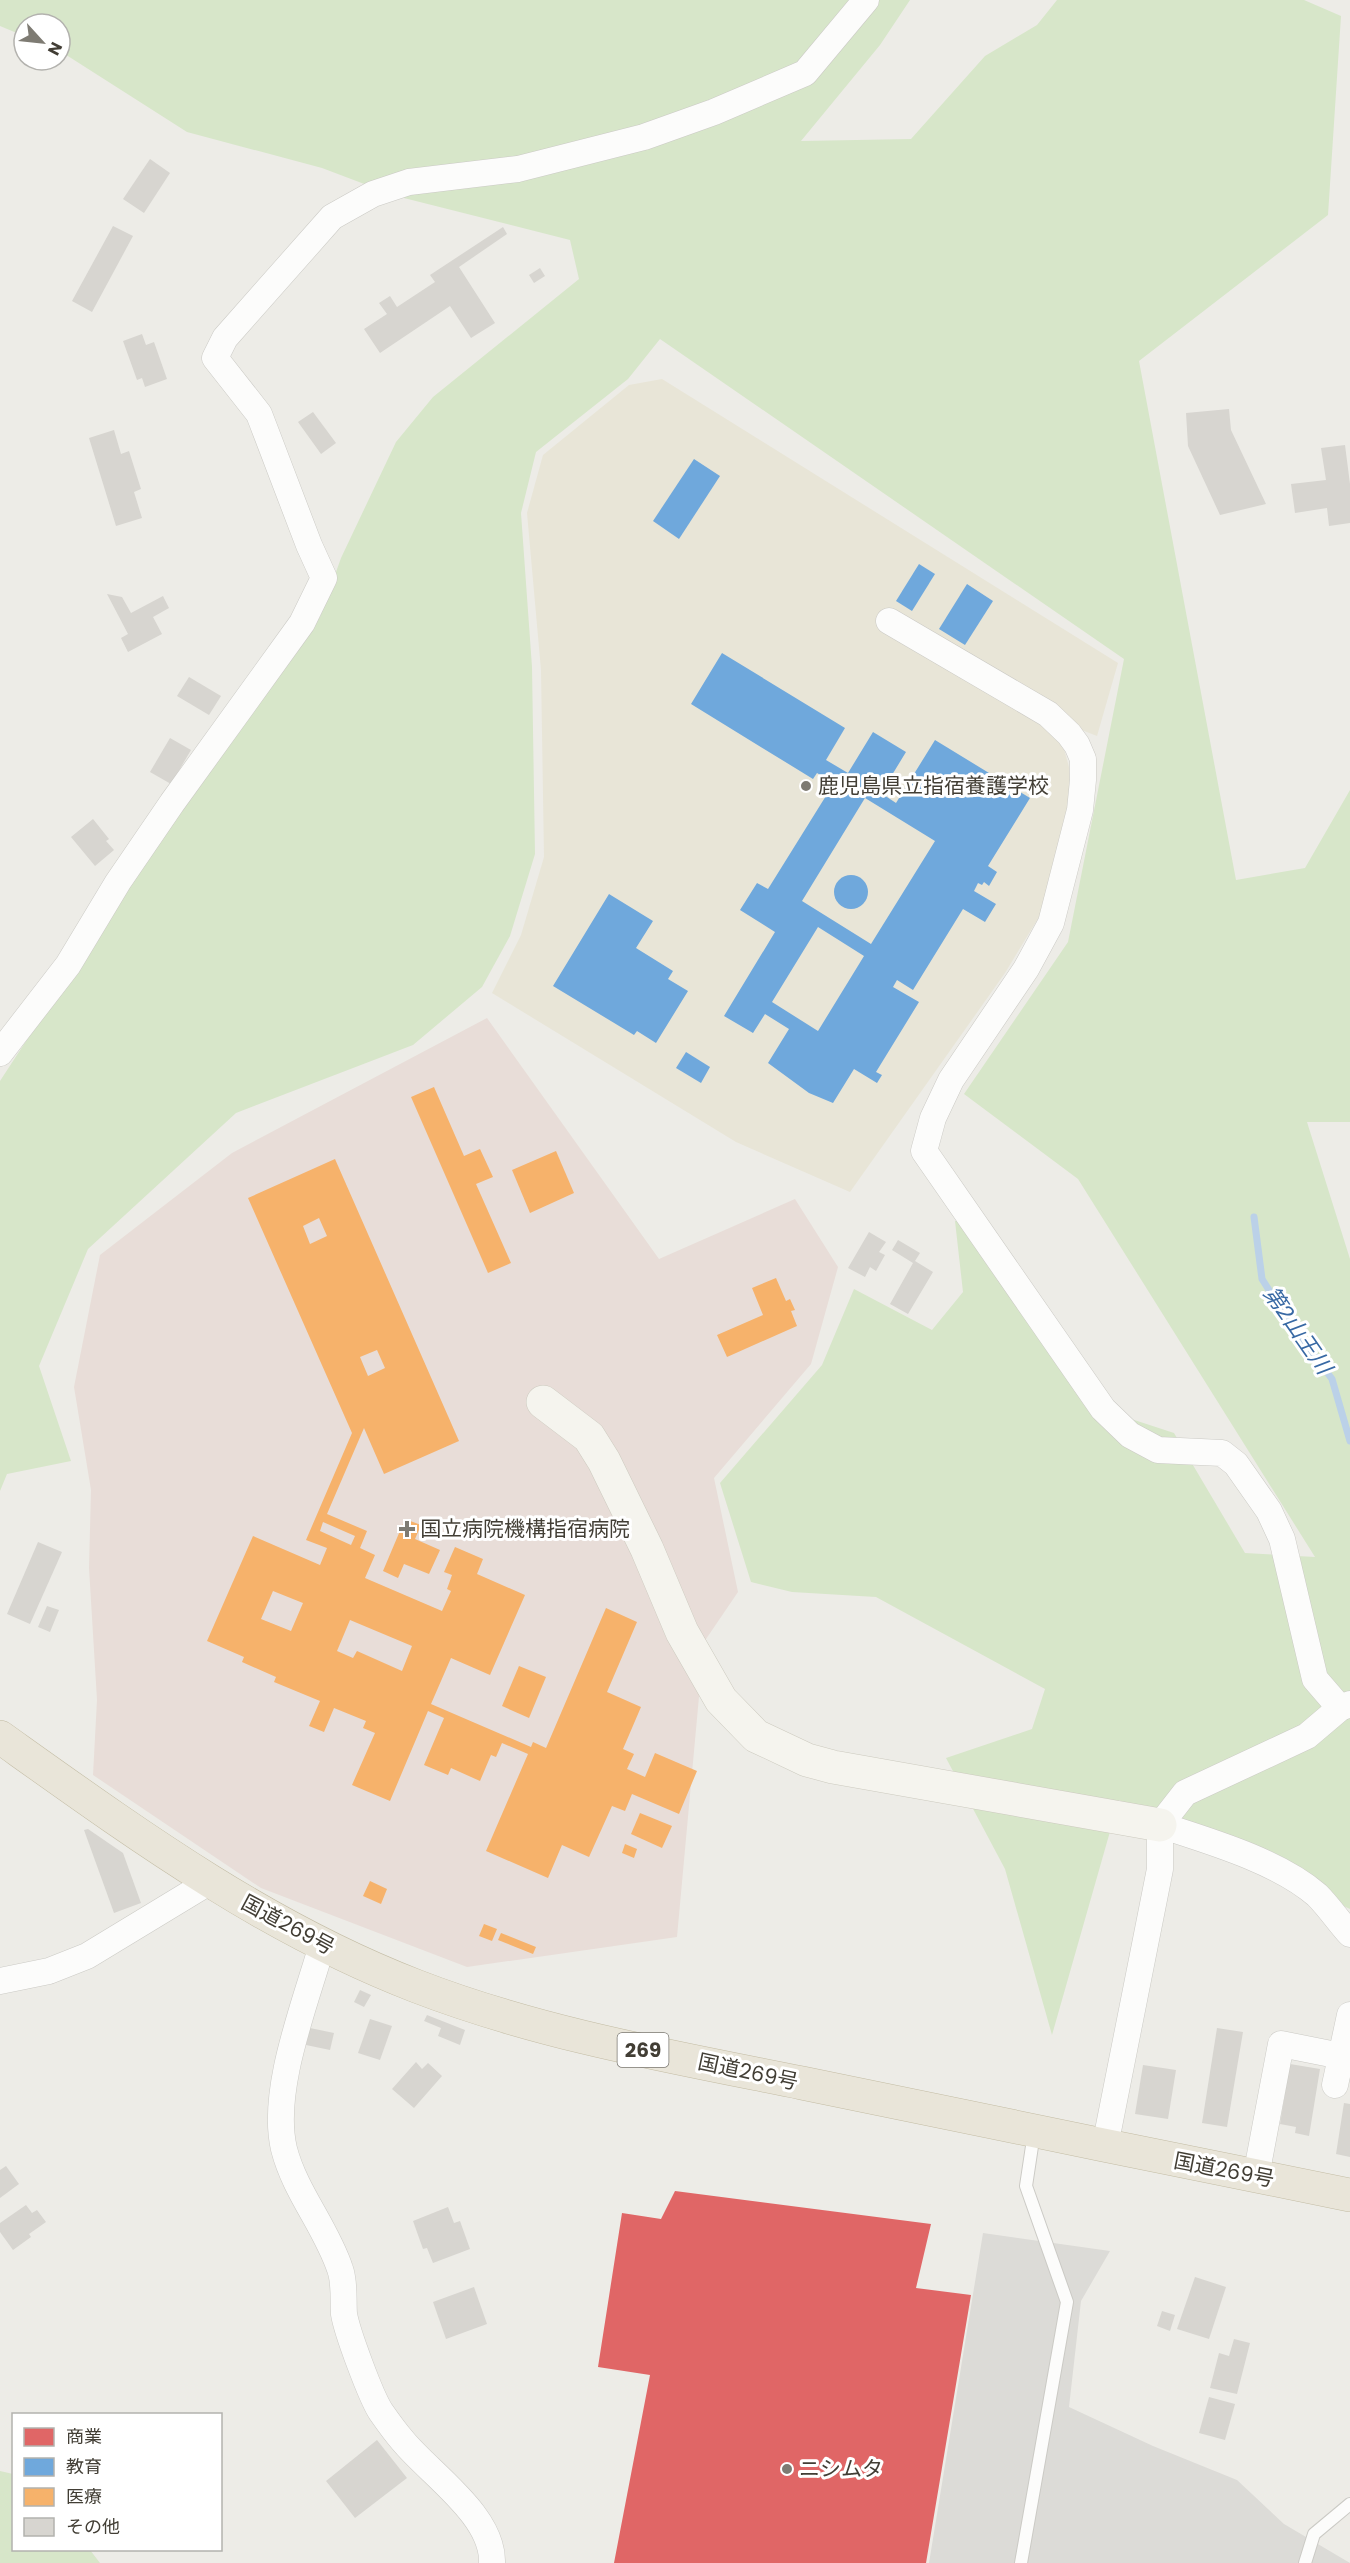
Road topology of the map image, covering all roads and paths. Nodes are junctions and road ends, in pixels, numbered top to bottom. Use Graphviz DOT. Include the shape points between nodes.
graph roads {
  1 [pos="866,0"];
  2 [pos="889,621"];
  3 [pos="0,1053"];
  4 [pos="543,1402"];
  5 [pos="1345,1706"];
  6 [pos="0,1737"];
  7 [pos="1161,1825"];
  8 [pos="209,1882"];
  9 [pos="1350,1934"];
  10 [pos="322,1945"];
  11 [pos="0,1981"];
  12 [pos="1350,2014"];
  13 [pos="1341,2056"];
  14 [pos="1335,2085"];
  15 [pos="1034,2132"];
  16 [pos="1105,2146"];
  17 [pos="1256,2176"];
  18 [pos="1350,2194"];
  19 [pos="1350,2504"];
  20 [pos="492,2563"];
  21 [pos="1021,2563"];
  22 [pos="1305,2563"];
  1 -- 3 [label="street" via="805,73 714,112 644,137 518,169 409,182 373,194 332,216 225,338 215,358 260,414 324,578 302,623 172,803 68,965"];
  2 -- 5 [label="street" via="1048,714 1069,734 1083,759 1080,810 1051,922 1026,969 951,1080 933,1118 924,1151 1110,1415 1130,1435 1158,1450 1222,1453 1236,1464 1269,1511 1282,1539 1315,1679"];
  4 -- 7 [label="street" via="589,1437 647,1549 682,1632 721,1700 756,1736 807,1760 834,1767"];
  5 -- 7 [label="street" via="1307,1736 1185,1793"];
  6 -- 8 [label="highway, 国道269号 / 269"];
  7 -- 9 [label="street" via="1232,1849 1296,1879 1317,1896"];
  7 -- 16 [label="street" via="1160,1869"];
  8 -- 10 [label="highway, 国道269号 / 269"];
  8 -- 11 [label="street" via="87,1956 49,1971"];
  10 -- 15 [label="highway, 国道269号 / 269" via="414,1986 540,2026"];
  10 -- 20 [label="street" via="285,2076 281,2125 285,2149 341,2270 345,2316 379,2409 403,2442 478,2521"];
  12 -- 13 [label="street"];
  13 -- 14 [label="street"];
  13 -- 17 [label="street" via="1281,2044"];
  15 -- 16 [label="highway, 国道269号 / 269"];
  15 -- 21 [label="lane" via="1026,2186 1067,2302"];
  16 -- 17 [label="highway, 国道269号 / 269"];
  17 -- 18 [label="highway, 国道269号 / 269"];
  19 -- 22 [label="lane" via="1314,2534"];
}
